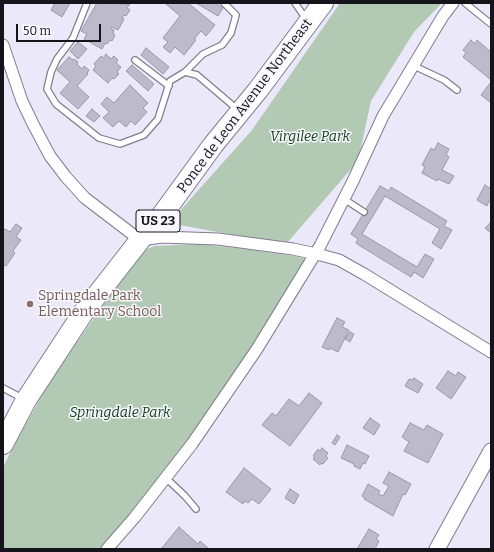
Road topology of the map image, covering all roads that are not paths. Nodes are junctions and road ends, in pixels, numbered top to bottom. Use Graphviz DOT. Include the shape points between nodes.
graph roads {
  1 [pos="87,3"];
  2 [pos="224,3"];
  3 [pos="295,3"];
  4 [pos="323,3"];
  5 [pos="453,3"];
  6 [pos="465,3"];
  7 [pos="308,22"];
  8 [pos="491,24"];
  9 [pos="3,45"];
  10 [pos="135,60"];
  11 [pos="412,65"];
  12 [pos="185,72"];
  13 [pos="169,86"];
  14 [pos="457,90"];
  15 [pos="241,111"];
  16 [pos="344,199"];
  17 [pos="364,212"];
  18 [pos="140,240"];
  19 [pos="316,253"];
  20 [pos="491,352"];
  21 [pos="3,388"];
  22 [pos="26,400"];
  23 [pos="3,444"];
  24 [pos="491,452"];
  25 [pos="166,478"];
  26 [pos="196,509"];
  27 [pos="107,549"];
  28 [pos="437,549"];
  1 -- 13 [label="lane" via="73,38 57,59 51,72 47,89 56,104 98,138 120,144 144,135 158,119"];
  2 -- 12 [label="lane" via="236,15 231,33 222,45 203,54"];
  3 -- 7 [label="lane"];
  4 -- 7 [label="highway, Ponce de Leon Avenue Northeast / US 23"];
  5 -- 11 [label="street"];
  6 -- 8 [label="lane"];
  7 -- 15 [label="highway, Ponce de Leon Avenue Northeast / US 23"];
  9 -- 18 [label="street" via="22,101 50,156 85,198"];
  10 -- 13 [label="lane"];
  11 -- 14 [label="lane" via="444,80"];
  11 -- 16 [label="street" via="383,116"];
  12 -- 13 [label="lane" via="170,81"];
  12 -- 15 [label="lane" via="197,75"];
  15 -- 18 [label="highway, Ponce de Leon Avenue Northeast / US 23" via="157,222"];
  16 -- 17 [label="lane"];
  16 -- 19 [label="street"];
  18 -- 19 [label="street" via="162,237 218,239"];
  18 -- 22 [label="highway, Ponce de Leon Avenue Northeast / US 23" via="83,313"];
  19 -- 20 [label="street" via="339,260 364,274"];
  19 -- 25 [label="street" via="257,349"];
  21 -- 22 [label="lane"];
  22 -- 23 [label="highway, Ponce de Leon Avenue Northeast / US 23"];
  24 -- 28 [label="street"];
  25 -- 26 [label="lane"];
  25 -- 27 [label="street"];
}
